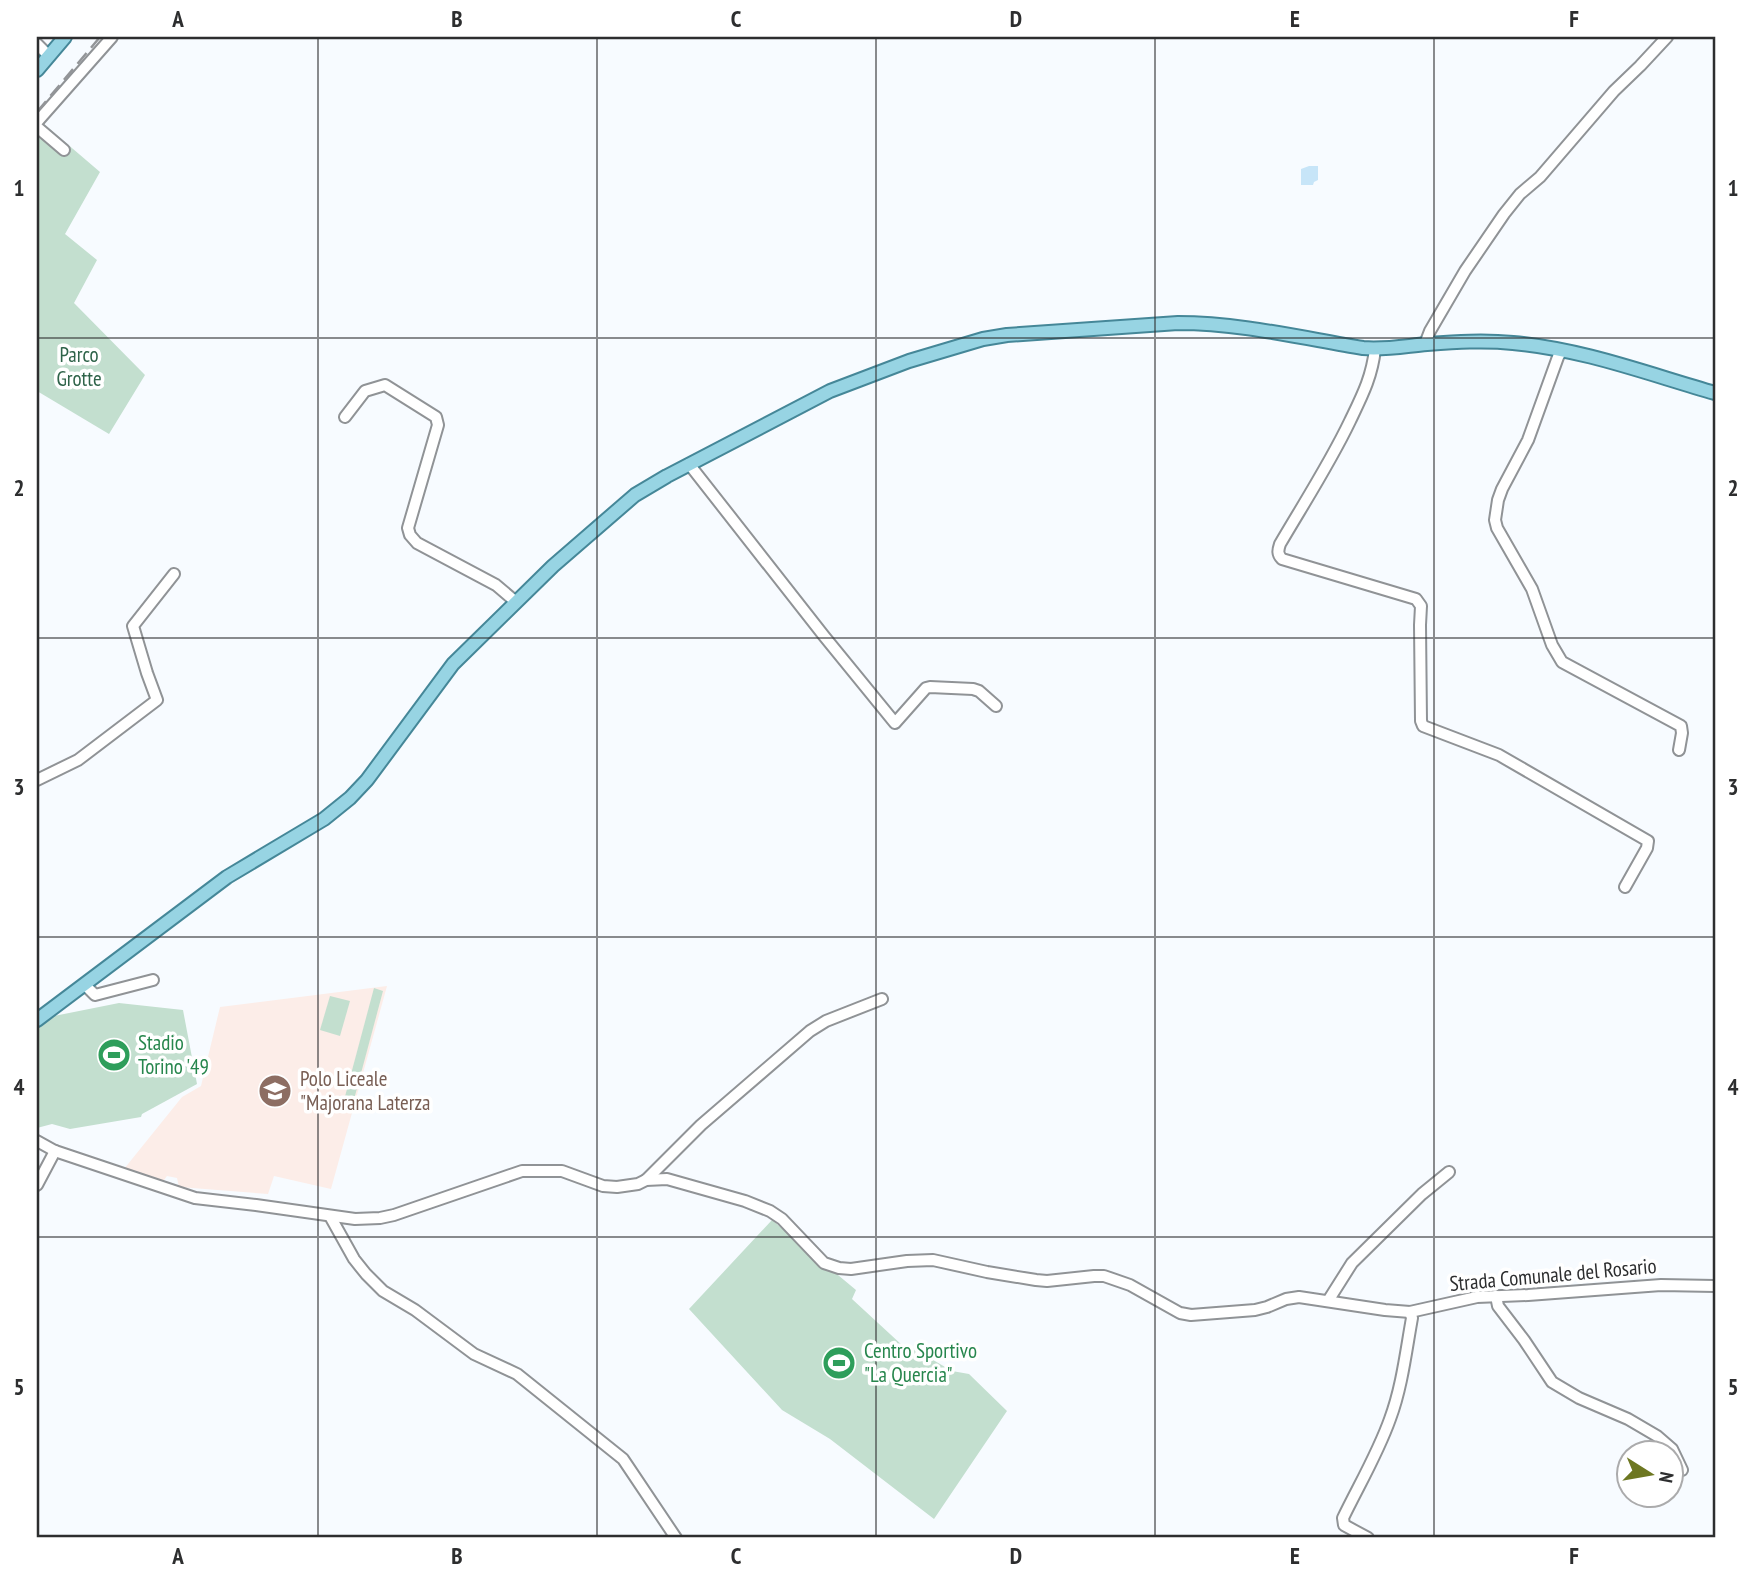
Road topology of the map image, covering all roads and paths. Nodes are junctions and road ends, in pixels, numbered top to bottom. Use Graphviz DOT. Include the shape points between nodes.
graph roads {
  1 [pos="65,37"];
  2 [pos="112,37"];
  3 [pos="1667,37"];
  4 [pos="37,44"];
  5 [pos="49,56"];
  6 [pos="37,70"];
  7 [pos="37,124"];
  8 [pos="64,150"];
  9 [pos="1425,344"];
  10 [pos="1375,349"];
  11 [pos="1562,350"];
  12 [pos="1715,393"];
  13 [pos="345,417"];
  14 [pos="689,464"];
  15 [pos="174,574"];
  16 [pos="516,602"];
  17 [pos="996,706"];
  18 [pos="1679,750"];
  19 [pos="37,780"];
  20 [pos="1625,887"];
  21 [pos="153,979"];
  22 [pos="85,985"];
  23 [pos="882,999"];
  24 [pos="37,1020"];
  25 [pos="37,1141"];
  26 [pos="55,1151"];
  27 [pos="1449,1172"];
  28 [pos="646,1181"];
  29 [pos="37,1185"];
  30 [pos="330,1216"];
  31 [pos="1715,1286"];
  32 [pos="1496,1296"];
  33 [pos="1328,1301"];
  34 [pos="1410,1312"];
  35 [pos="1659,1438"];
  36 [pos="676,1538"];
  37 [pos="1368,1538"];
  1 -- 5 [label="main road"];
  2 -- 7 [label="street"];
  3 -- 9 [label="street" via="1504,214 1465,271"];
  4 -- 5 [label="street"];
  5 -- 6 [label="main road"];
  7 -- 8 [label="street"];
  9 -- 10 [label="main road"];
  9 -- 11 [label="main road" via="1474,341"];
  10 -- 14 [label="main road" via="1204,323 983,339 830,391"];
  10 -- 20 [label="street" via="1365,390 1280,544 1279,556 1416,599 1421,606 1423,726 1499,755 1648,841"];
  11 -- 12 [label="main road"];
  11 -- 18 [label="street" via="1528,440 1502,488 1495,514 1497,528 1532,589 1562,662 1681,726"];
  13 -- 16 [label="street" via="365,391 385,385 436,417 438,425 408,528 410,536 496,584"];
  14 -- 16 [label="main road" via="635,495"];
  14 -- 17 [label="street" via="895,723 930,687 973,689"];
  15 -- 19 [label="street" via="133,626 157,700 78,760"];
  16 -- 22 [label="main road" via="453,664 350,798 324,820 227,877"];
  21 -- 22 [label="street" via="95,995"];
  22 -- 24 [label="main road"];
  23 -- 28 [label="street" via="810,1031 701,1125"];
  25 -- 26 [label="street, Strada Comunale del Rosario"];
  26 -- 29 [label="street"];
  26 -- 30 [label="street, Strada Comunale del Rosario" via="195,1198"];
  27 -- 33 [label="street" via="1352,1263"];
  28 -- 30 [label="street, Strada Comunale del Rosario" via="610,1187 562,1171 522,1171 394,1215"];
  28 -- 33 [label="street, Strada Comunale del Rosario" via="676,1181 770,1211 824,1263 839,1268 933,1260 1036,1280 1104,1276 1192,1315 1255,1310 1299,1297"];
  30 -- 36 [label="street" via="354,1259 383,1291 474,1354 517,1374 623,1459"];
  31 -- 32 [label="street, Strada Comunale del Rosario"];
  32 -- 34 [label="street, Strada Comunale del Rosario"];
  32 -- 35 [label="street" via="1552,1382"];
  33 -- 34 [label="street, Strada Comunale del Rosario"];
  34 -- 37 [label="street" via="1390,1419 1343,1518 1344,1525"];
}
